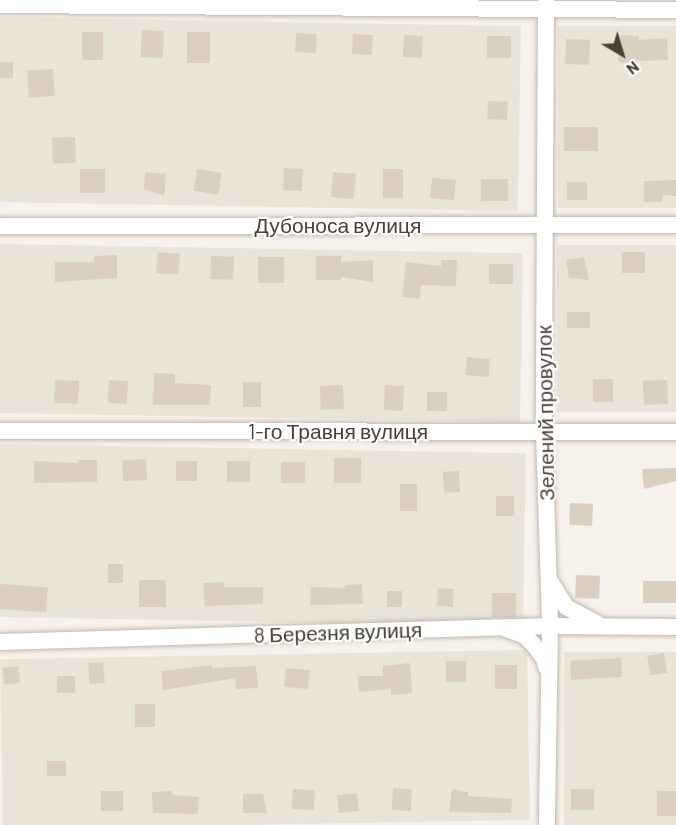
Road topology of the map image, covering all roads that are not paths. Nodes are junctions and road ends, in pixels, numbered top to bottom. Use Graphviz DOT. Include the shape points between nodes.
graph roads {
  1 [pos="0,4"];
  2 [pos="546,4"];
  3 [pos="676,10"];
  4 [pos="544,224"];
  5 [pos="676,225"];
  6 [pos="0,226"];
  7 [pos="0,430"];
  8 [pos="544,431"];
  9 [pos="676,432"];
  10 [pos="548,576"];
  11 [pos="550,626"];
  12 [pos="500,627"];
  13 [pos="605,627"];
  14 [pos="676,627"];
  15 [pos="0,642"];
  16 [pos="548,677"];
  17 [pos="547,825"];
  1 -- 2 [label="street"];
  2 -- 3 [label="street"];
  2 -- 4 [label="street, Зелений провулок"];
  4 -- 5 [label="street, Дубоноса вулиця"];
  4 -- 6 [label="street, Дубоноса вулиця"];
  4 -- 8 [label="street, Зелений провулок"];
  7 -- 8 [label="street, 1-го Травня вулиця"];
  8 -- 9 [label="street, 1-го Травня вулиця"];
  8 -- 10 [label="street, Зелений провулок"];
  10 -- 11 [label="street, Зелений провулок"];
  10 -- 13 [label="street" via="566,607"];
  11 -- 12 [label="street, 8 Березня вулиця"];
  11 -- 13 [label="street, 8 Березня вулиця"];
  11 -- 16 [label="street, Зелений провулок"];
  12 -- 15 [label="street, 8 Березня вулиця"];
  12 -- 16 [label="street" via="519,633 533,644 545,660"];
  13 -- 14 [label="street, 8 Березня вулиця"];
  16 -- 17 [label="street, Зелений провулок"];
}
